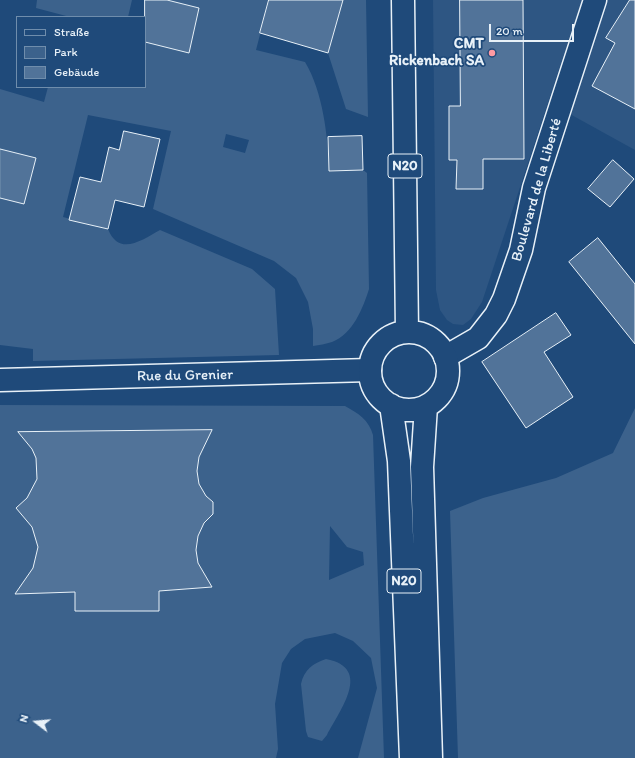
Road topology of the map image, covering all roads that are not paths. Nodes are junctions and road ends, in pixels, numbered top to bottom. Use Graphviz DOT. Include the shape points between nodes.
graph roads {
  1 [pos="403,0"];
  2 [pos="595,0"];
  3 [pos="407,332"];
  4 [pos="445,357"];
  5 [pos="370,370"];
  6 [pos="0,380"];
  7 [pos="391,405"];
  8 [pos="426,406"];
  9 [pos="411,758"];
  10 [pos="431,758"];
  1 -- 3 [label="main road, N20"];
  2 -- 4 [label="main road, Boulevard de la Liberté" via="534,188 522,250 504,299 496,315 478,338"];
  3 -- 4 [label="main road" via="419,333 430,338 439,346"];
  3 -- 5 [label="main road" via="390,337 377,348"];
  4 -- 8 [label="main road" via="447,367 444,388"];
  5 -- 6 [label="main road, Rue du Grenier"];
  5 -- 7 [label="main road" via="371,381 376,391"];
  7 -- 8 [label="main road" via="402,409"];
  7 -- 9 [label="main road, N20" via="400,461"];
  8 -- 10 [label="main road, N20" via="422,467"];
}
